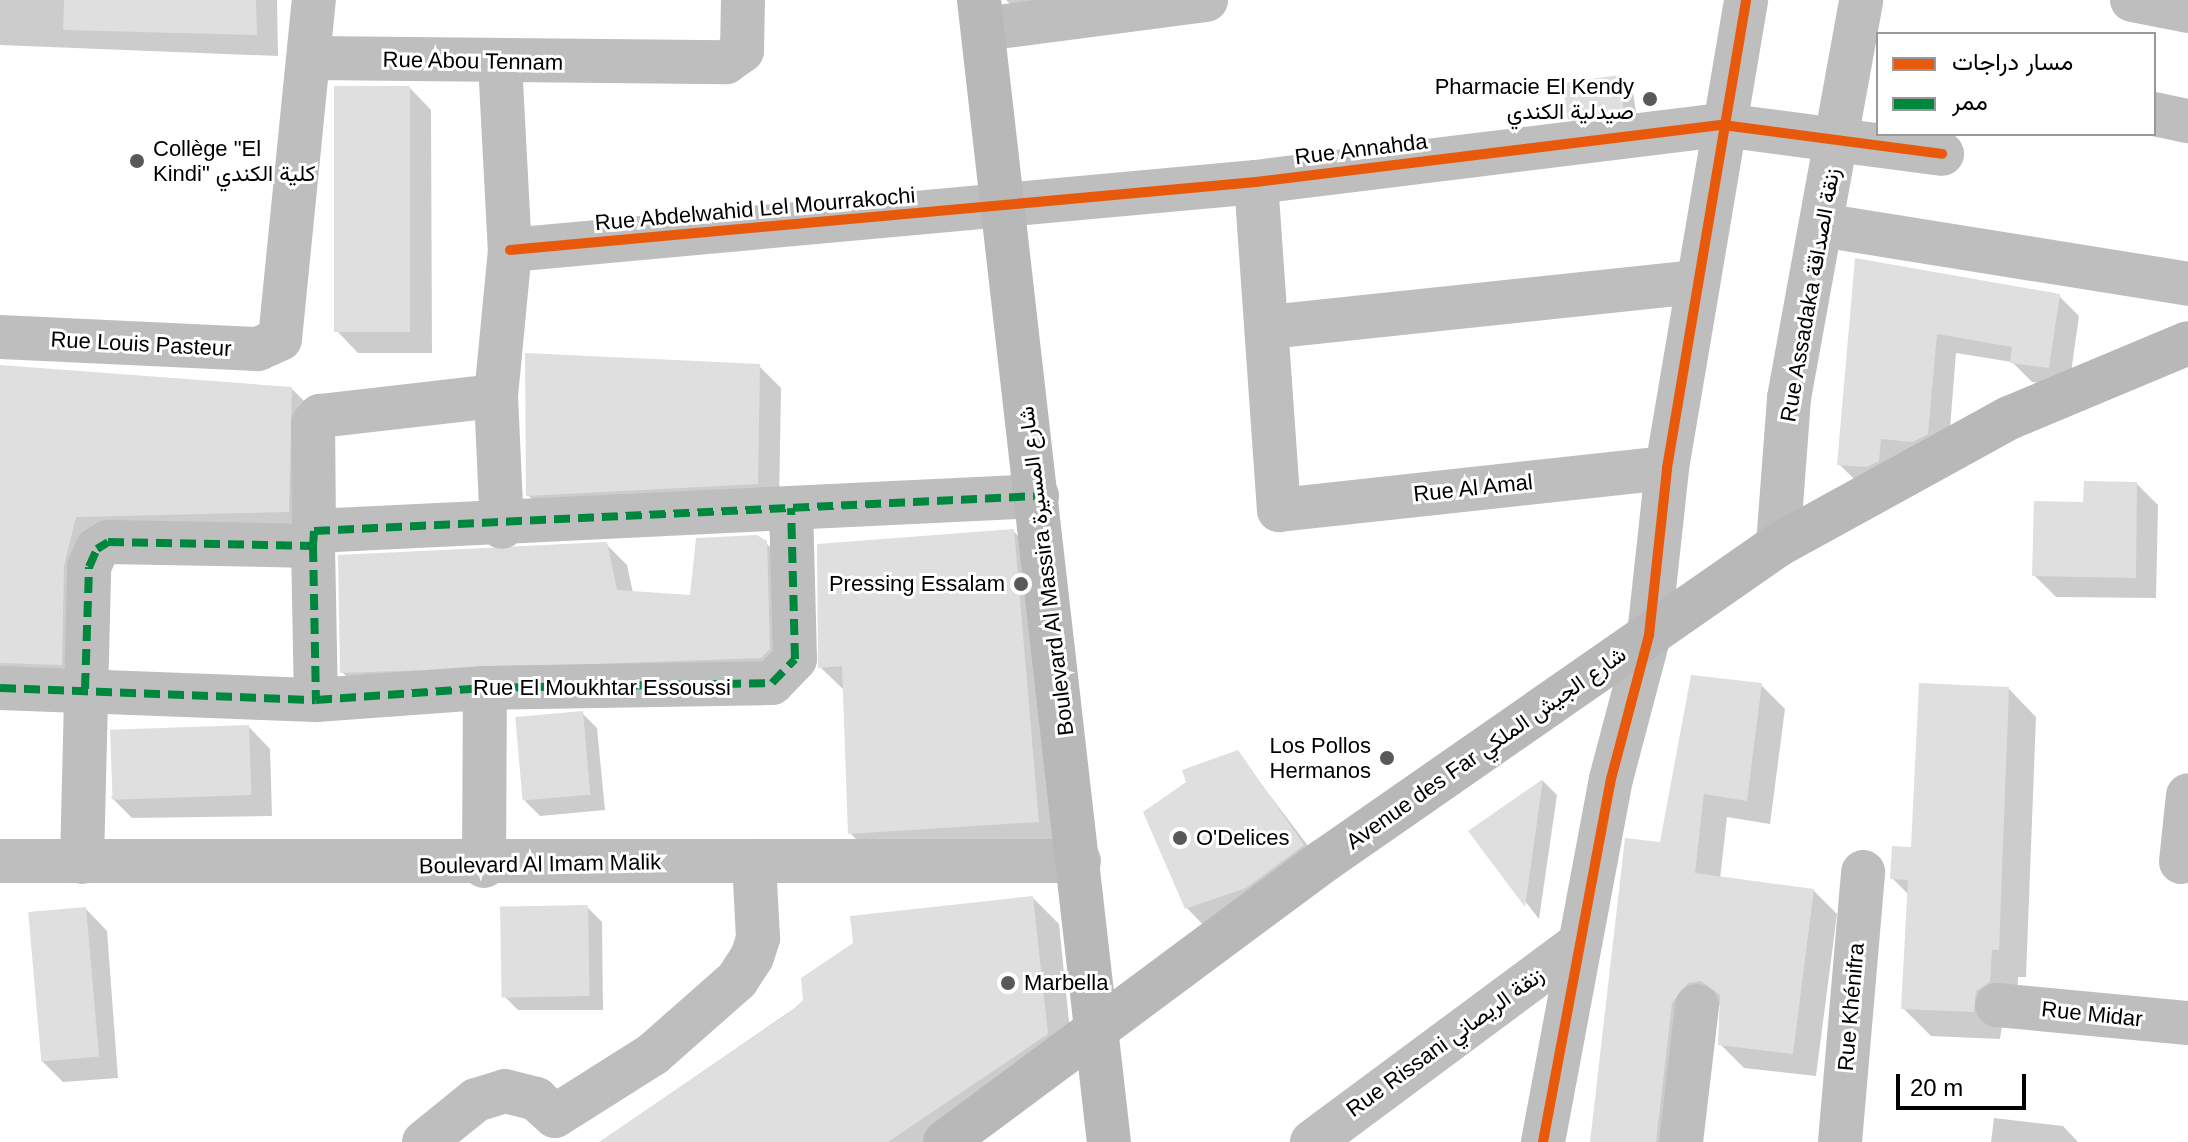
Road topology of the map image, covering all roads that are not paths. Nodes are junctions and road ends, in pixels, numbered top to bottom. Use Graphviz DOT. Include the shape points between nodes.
graph roads {
  1 [pos="314,0"];
  2 [pos="743,0"];
  3 [pos="1206,0"];
  4 [pos="1746,0"];
  5 [pos="1861,0"];
  6 [pos="2132,0"];
  7 [pos="2188,11"];
  8 [pos="981,15"];
  9 [pos="312,58"];
  10 [pos="500,62"];
  11 [pos="2156,114"];
  12 [pos="2188,121"];
  13 [pos="1723,125"];
  14 [pos="1837,140"];
  15 [pos="1942,154"];
  16 [pos="1256,182"];
  17 [pos="1004,207"];
  18 [pos="1821,225"];
  19 [pos="510,250"];
  20 [pos="1697,282"];
  21 [pos="2188,284"];
  22 [pos="1268,327"];
  23 [pos="0,337"];
  24 [pos="2188,343"];
  25 [pos="496,396"];
  26 [pos="1667,468"];
  27 [pos="1037,496"];
  28 [pos="791,508"];
  29 [pos="502,527"];
  30 [pos="314,539"];
  31 [pos="1778,545"];
  32 [pos="1649,635"];
  33 [pos="0,688"];
  34 [pos="485,688"];
  35 [pos="85,689"];
  36 [pos="316,700"];
  37 [pos="2188,795"];
  38 [pos="0,861"];
  39 [pos="754,861"];
  40 [pos="1079,861"];
  41 [pos="82,862"];
  42 [pos="2181,862"];
  43 [pos="484,866"];
  44 [pos="1863,872"];
  45 [pos="1579,944"];
  46 [pos="1997,1005"];
  47 [pos="1697,1006"];
  48 [pos="2188,1023"];
  49 [pos="1100,1028"];
  50 [pos="564,1129"];
  51 [pos="424,1142"];
  52 [pos="945,1142"];
  53 [pos="1109,1142"];
  54 [pos="1312,1142"];
  55 [pos="1543,1142"];
  56 [pos="1681,1142"];
  57 [pos="1840,1142"];
  1 -- 9 [label="street"];
  2 -- 10 [label="street, Rue Abou Tennam" via="742,51 726,62"];
  3 -- 8 [label="street"];
  4 -- 13 [label="street"];
  5 -- 14 [label="street, Rue Assadaka زنقة الصداقة"];
  6 -- 7 [label="street"];
  8 -- 17 [label="main road, Boulevard Al Massira شارع المسيرة"];
  9 -- 10 [label="street, Rue Abou Tennam"];
  9 -- 23 [label="street, Rue Louis Pasteur" via="280,339 258,349"];
  10 -- 19 [label="street"];
  11 -- 12 [label="street"];
  13 -- 14 [label="street, Rue Annahda"];
  13 -- 16 [label="street, Rue Annahda"];
  13 -- 20 [label="street"];
  14 -- 15 [label="street, Rue Annahda"];
  14 -- 18 [label="street, Rue Assadaka زنقة الصداقة"];
  16 -- 17 [label="street, Rue Annahda"];
  16 -- 22 [label="street"];
  17 -- 19 [label="street, Rue Abdelwahid Lel Mourrakochi"];
  17 -- 27 [label="main road, Boulevard Al Massira شارع المسيرة"];
  18 -- 21 [label="street"];
  18 -- 31 [label="street, Rue Assadaka زنقة الصداقة" via="1789,398"];
  19 -- 25 [label="street"];
  20 -- 22 [label="street"];
  20 -- 26 [label="street"];
  22 -- 26 [label="street, Rue Al Amal" via="1279,510"];
  24 -- 31 [label="main road, Avenue des Far شارع الجيش الملكي" via="2009,418"];
  25 -- 29 [label="street"];
  25 -- 30 [label="street" via="320,416 313,424"];
  26 -- 32 [label="street"];
  27 -- 28 [label="street"];
  27 -- 40 [label="main road, Boulevard Al Massira شارع المسيرة"];
  28 -- 29 [label="street"];
  28 -- 34 [label="street, Rue El Moukhtar Essoussi" via="795,659 781,680 753,687"];
  29 -- 30 [label="street"];
  30 -- 35 [label="street" via="108,542 97,549 89,567"];
  30 -- 36 [label="street"];
  31 -- 32 [label="main road, Avenue des Far شارع الجيش الملكي"];
  32 -- 45 [label="street"];
  32 -- 49 [label="main road, Avenue des Far شارع الجيش الملكي"];
  33 -- 35 [label="street, Rue El Moukhtar Essoussi"];
  34 -- 36 [label="street, Rue El Moukhtar Essoussi"];
  34 -- 43 [label="street"];
  35 -- 36 [label="street, Rue El Moukhtar Essoussi"];
  35 -- 41 [label="street"];
  37 -- 42 [label="street"];
  38 -- 41 [label="street, Boulevard Al Imam Malik"];
  39 -- 40 [label="street, Boulevard Al Imam Malik"];
  39 -- 43 [label="street, Boulevard Al Imam Malik"];
  39 -- 50 [label="street" via="758,938 737,980"];
  40 -- 49 [label="main road, Boulevard Al Massira شارع المسيرة"];
  41 -- 43 [label="street, Boulevard Al Imam Malik"];
  44 -- 57 [label="street, Rue Khénifra"];
  45 -- 54 [label="street, Rue Rissani زنقة الريصاني"];
  45 -- 55 [label="street"];
  46 -- 48 [label="street, Rue Midar"];
  47 -- 56 [label="street"];
  49 -- 52 [label="main road, Avenue des Far شارع الجيش الملكي"];
  49 -- 53 [label="main road, Boulevard Al Massira شارع المسيرة"];
  50 -- 51 [label="street" via="536,1099 505,1091 476,1100"];
}
